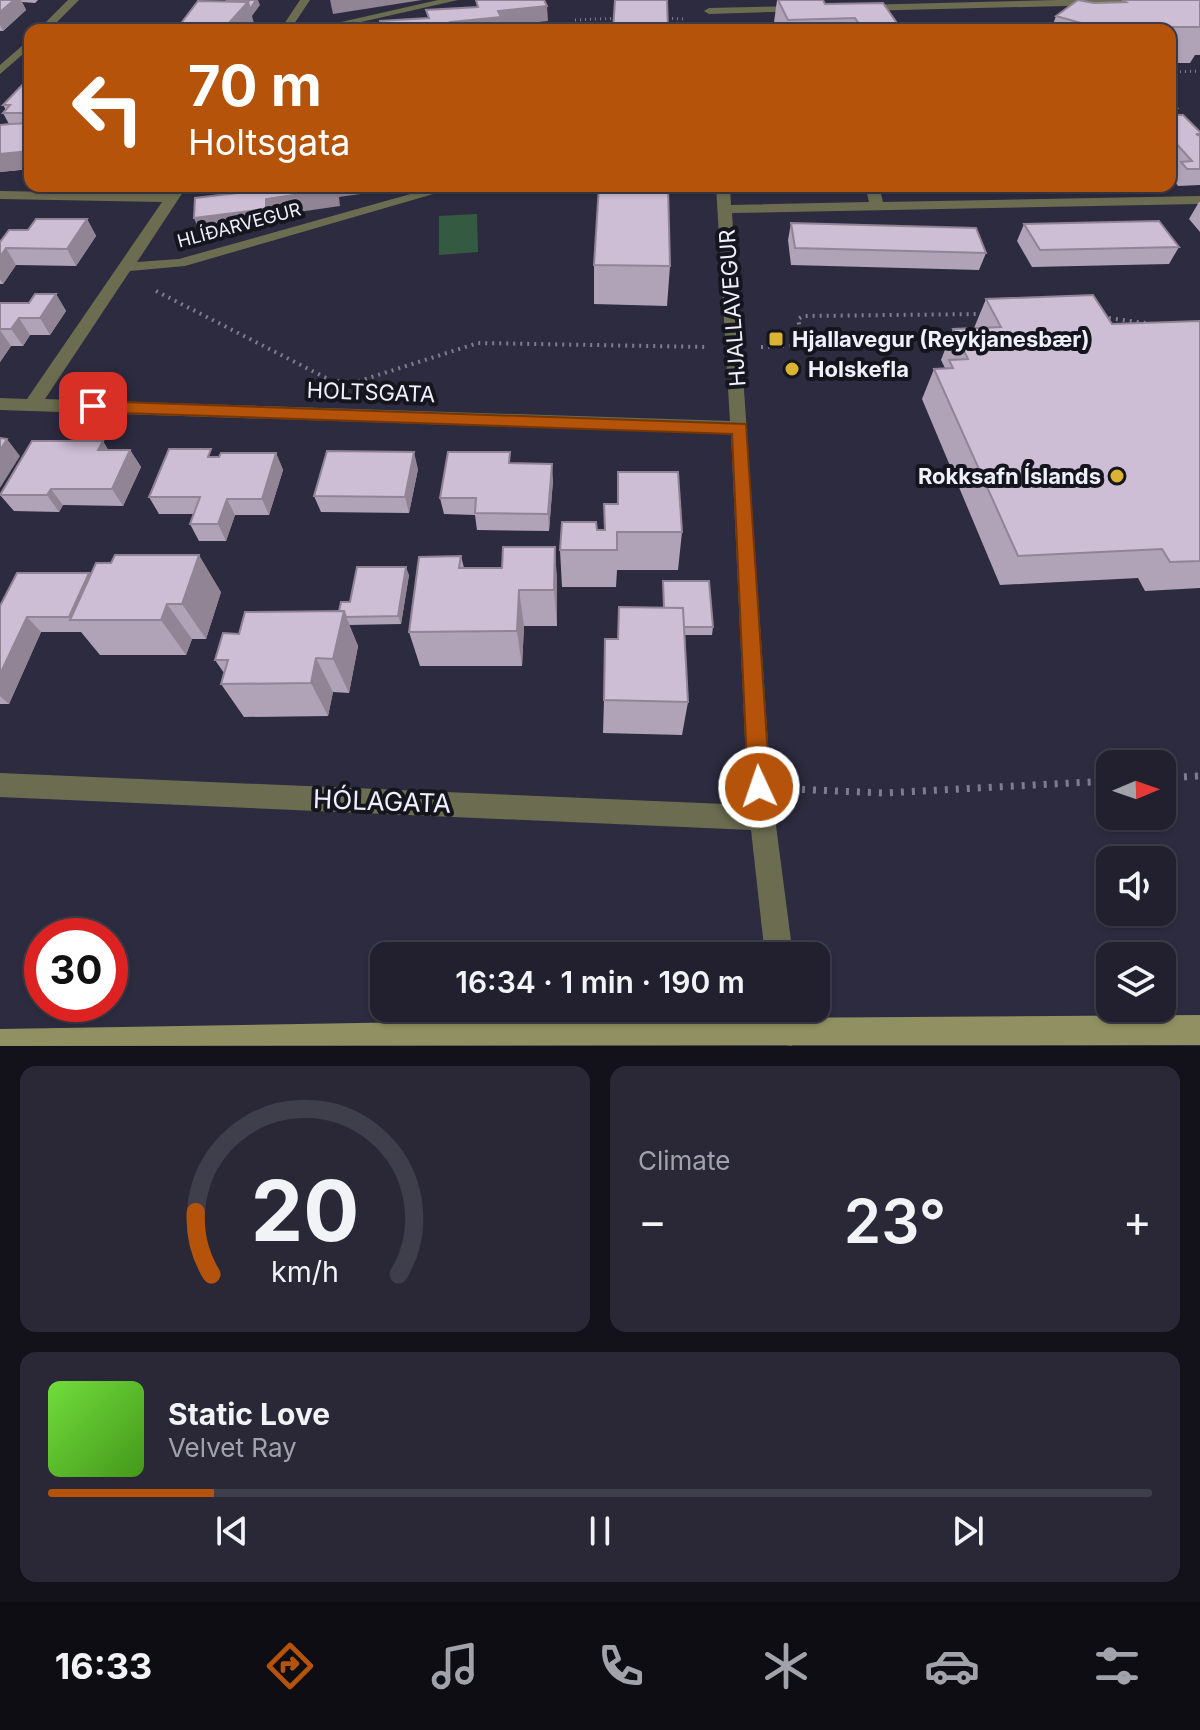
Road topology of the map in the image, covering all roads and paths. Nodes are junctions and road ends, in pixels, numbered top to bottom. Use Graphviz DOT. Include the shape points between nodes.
graph roads {
  1 [pos="74,0"];
  2 [pos="305,0"];
  3 [pos="453,0"];
  4 [pos="1182,0"];
  5 [pos="1046,2"];
  6 [pos="848,8"];
  7 [pos="817,9"];
  8 [pos="709,10"];
  9 [pos="625,18"];
  10 [pos="653,18"];
  11 [pos="49,24"];
  12 [pos="289,24"];
  13 [pos="339,24"];
  14 [pos="560,24"];
  15 [pos="24,48"];
  16 [pos="0,71"];
  17 [pos="1200,71"];
  18 [pos="1176,72"];
  19 [pos="176,192"];
  20 [pos="432,192"];
  21 [pos="723,192"];
  22 [pos="874,192"];
  23 [pos="1140,192"];
  24 [pos="0,195"];
  25 [pos="1200,200"];
  26 [pos="1147,201"];
  27 [pos="877,206"];
  28 [pos="724,209"];
  29 [pos="158,266"];
  30 [pos="125,267"];
  31 [pos="990,314"];
  32 [pos="1097,316"];
  33 [pos="1156,324"];
  34 [pos="735,348"];
  35 [pos="0,404"];
  36 [pos="33,404"];
  37 [pos="740,428"];
  38 [pos="1200,776"];
  39 [pos="1176,777"];
  40 [pos="1096,782"];
  41 [pos="0,785"];
  42 [pos="759,787"];
  43 [pos="764,818"];
  44 [pos="777,942"];
  45 [pos="830,1021"];
  46 [pos="720,1022"];
  47 [pos="1200,1030"];
  48 [pos="0,1044"];
  1 -- 11 [label="street"];
  2 -- 12 [label="street"];
  3 -- 13 [label="street"];
  4 -- 5 [label="street"];
  5 -- 6 [label="street"];
  7 -- 8 [label="street"];
  8 -- 10 [label="path"];
  9 -- 14 [label="path"];
  15 -- 16 [label="street"];
  17 -- 18 [label="path"];
  19 -- 24 [label="street"];
  19 -- 30 [label="street, HLÍÐARVEGUR"];
  20 -- 29 [label="street, HLÍÐARVEGUR"];
  21 -- 28 [label="street, HJALLAVEGUR"];
  22 -- 27 [label="street"];
  23 -- 26 [label="street"];
  25 -- 26 [label="street"];
  26 -- 27 [label="street"];
  27 -- 28 [label="street"];
  28 -- 34 [label="street, HJALLAVEGUR"];
  29 -- 30 [label="street, HLÍÐARVEGUR"];
  29 -- 34 [label="path" via="149,281 152,289 332,381 356,382 478,343"];
  30 -- 36 [label="street, HLÍÐARVEGUR"];
  31 -- 34 [label="path" via="803,316 798,319 804,342 800,347"];
  32 -- 33 [label="path"];
  34 -- 37 [label="street, HJALLAVEGUR"];
  35 -- 36 [label="street, HOLTSGATA"];
  36 -- 37 [label="street, HOLTSGATA"];
  37 -- 42 [label="street, HJALLAVEGUR"];
  38 -- 39 [label="path"];
  40 -- 42 [label="path" via="883,793"];
  41 -- 43 [label="street, HÓLAGATA"];
  42 -- 43 [label="street, HJALLAVEGUR"];
  43 -- 44 [label="street, HJALLAVEGUR"];
  45 -- 47 [label="main road"];
  46 -- 48 [label="main road"];
}
